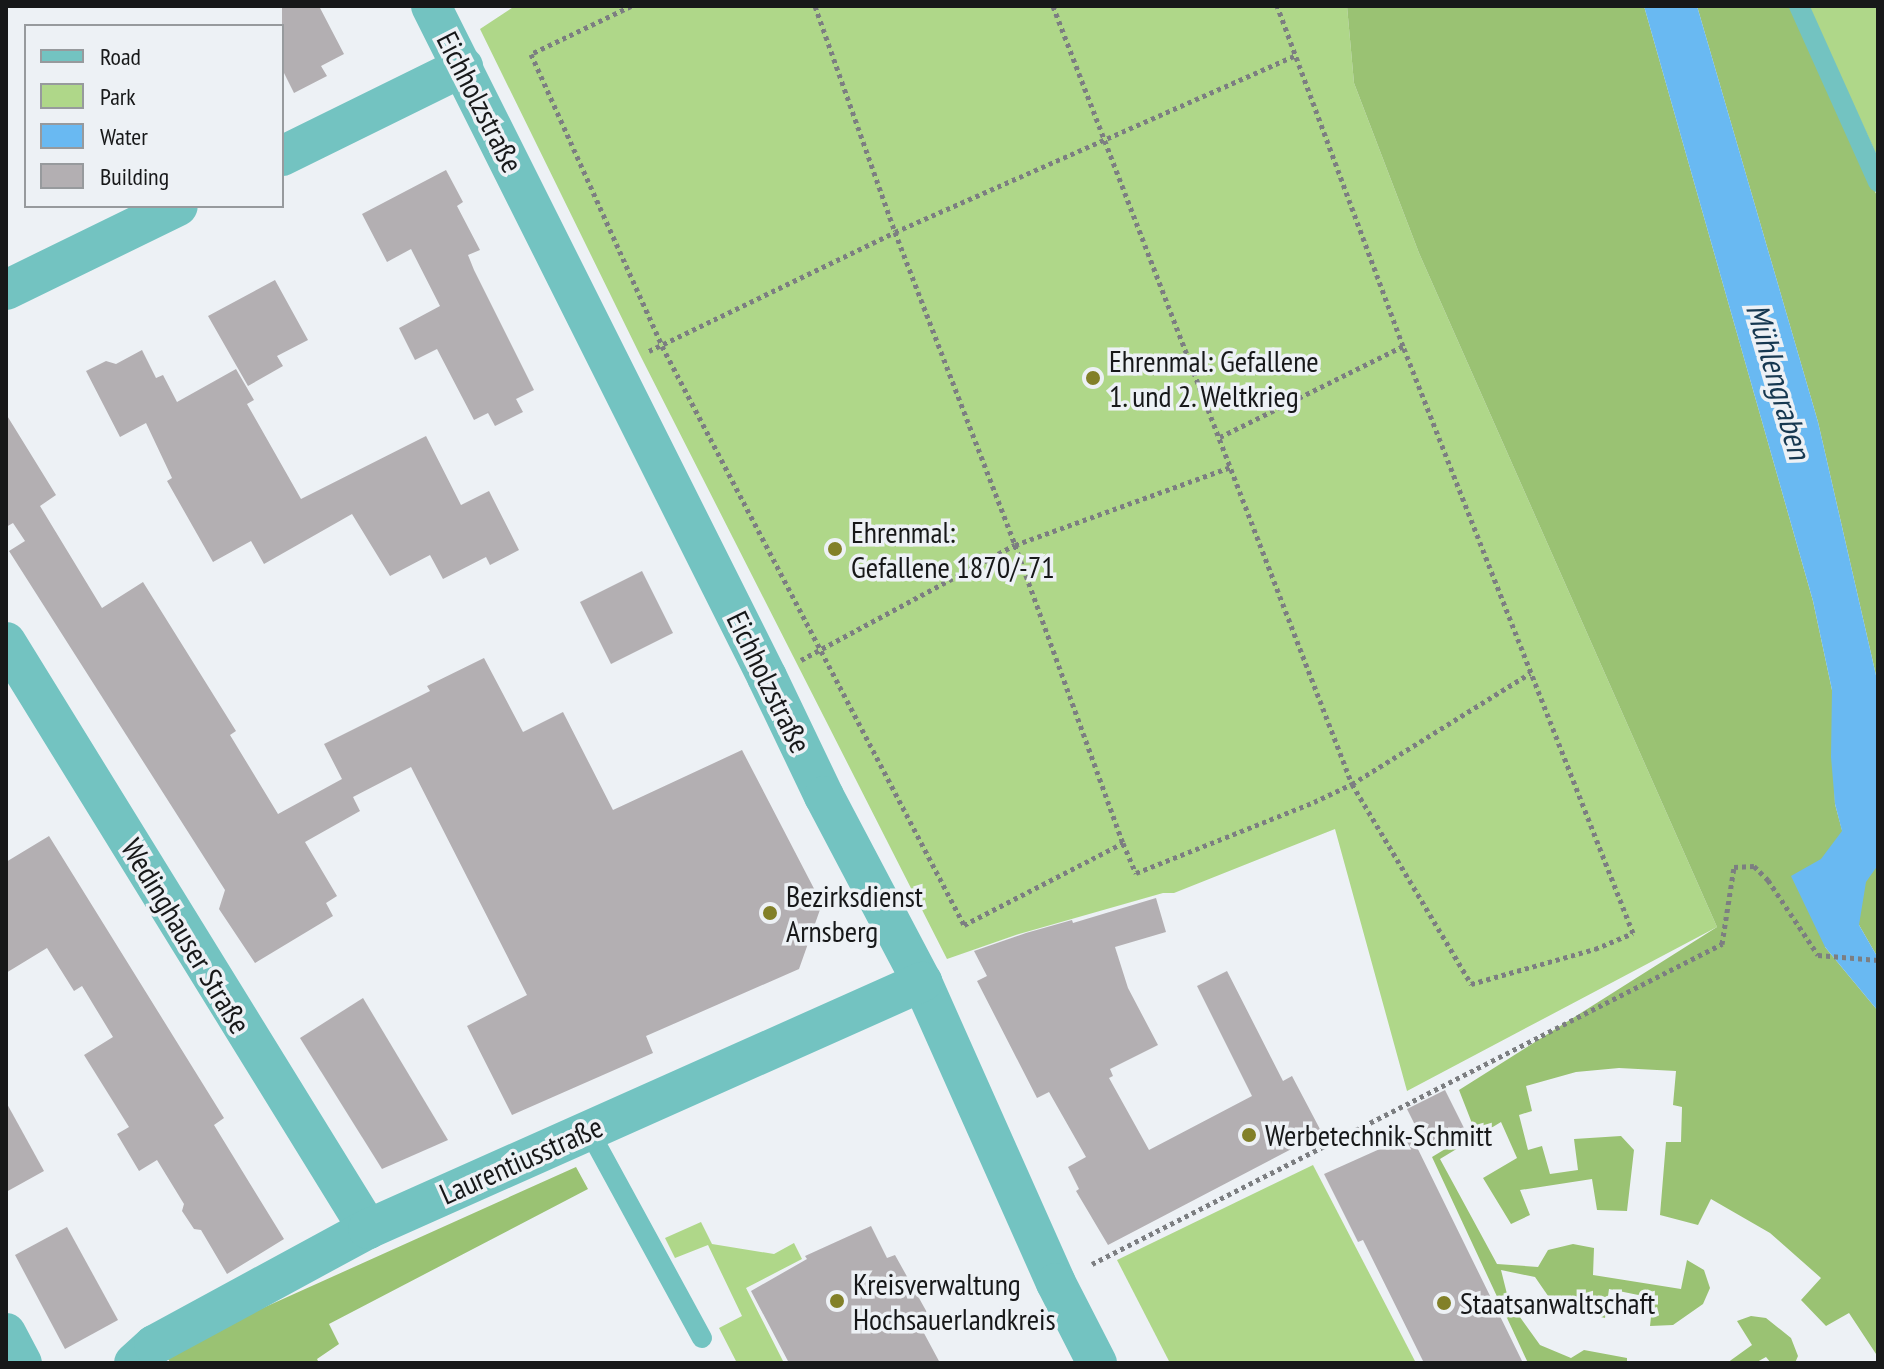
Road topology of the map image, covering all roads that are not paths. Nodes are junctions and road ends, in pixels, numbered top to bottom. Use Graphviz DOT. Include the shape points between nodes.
graph roads {
  1 [pos="431,6"];
  2 [pos="1799,6"];
  3 [pos="463,67"];
  4 [pos="284,155"];
  5 [pos="1878,182"];
  6 [pos="174,208"];
  7 [pos="6,290"];
  8 [pos="6,642"];
  9 [pos="922,982"];
  10 [pos="588,1129"];
  11 [pos="368,1229"];
  12 [pos="6,1333"];
  13 [pos="702,1338"];
  14 [pos="22,1363"];
  15 [pos="134,1363"];
  16 [pos="1097,1363"];
  1 -- 3 [label="street, Eichholzstraße"];
  2 -- 5 [label="lane"];
  3 -- 4 [label="street"];
  3 -- 9 [label="street, Eichholzstraße" via="824,796"];
  6 -- 7 [label="street"];
  8 -- 11 [label="street, Wedinghauser Straße"];
  9 -- 10 [label="street, Laurentiusstraße"];
  9 -- 16 [label="street, Eichholzstraße"];
  10 -- 11 [label="street, Laurentiusstraße"];
  10 -- 13 [label="lane"];
  11 -- 15 [label="street, Laurentiusstraße" via="154,1345"];
  12 -- 14 [label="street"];
}
